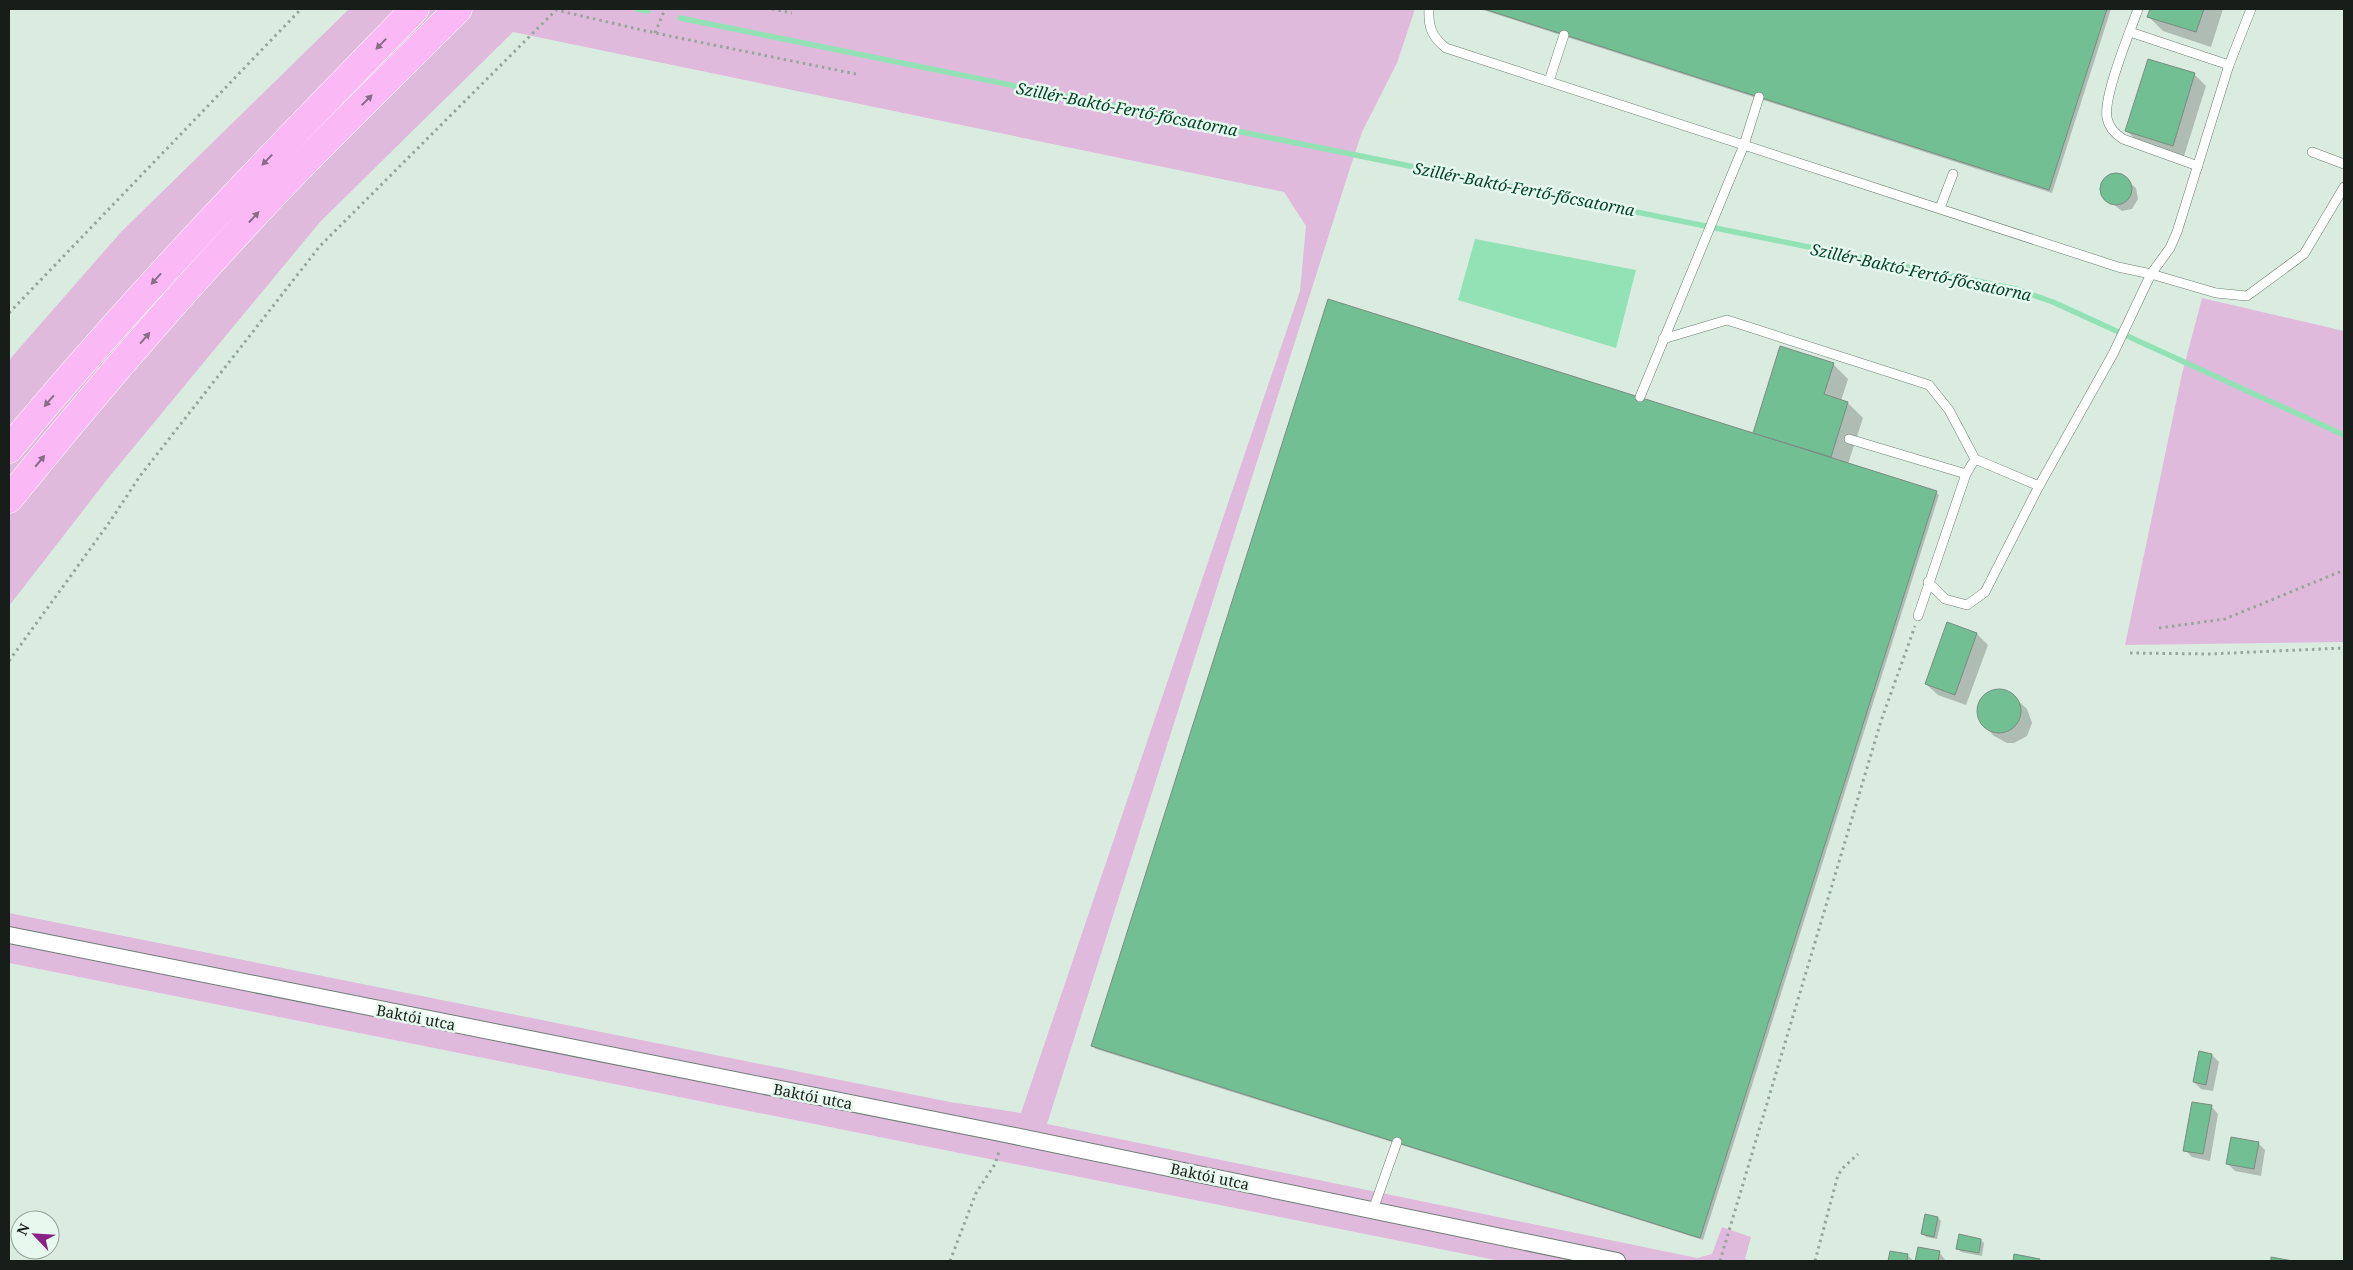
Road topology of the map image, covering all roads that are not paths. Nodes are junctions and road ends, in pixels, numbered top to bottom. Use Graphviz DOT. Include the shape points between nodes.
graph roads {
  1 [pos="415,9"];
  2 [pos="458,9"];
  3 [pos="1429,9"];
  4 [pos="2138,9"];
  5 [pos="2251,9"];
  6 [pos="2130,32"];
  7 [pos="1564,35"];
  8 [pos="2229,65"];
  9 [pos="1549,81"];
  10 [pos="1759,97"];
  11 [pos="1744,145"];
  12 [pos="2312,152"];
  13 [pos="2344,164"];
  14 [pos="2198,166"];
  15 [pos="1952,174"];
  16 [pos="2344,187"];
  17 [pos="1940,208"];
  18 [pos="2151,274"];
  19 [pos="1663,339"];
  20 [pos="1640,397"];
  21 [pos="1849,440"];
  22 [pos="9,449"];
  23 [pos="1975,459"];
  24 [pos="1966,474"];
  25 [pos="2039,486"];
  26 [pos="9,499"];
  27 [pos="1928,582"];
  28 [pos="1918,616"];
  29 [pos="9,935"];
  30 [pos="1397,1142"];
  31 [pos="1374,1210"];
  32 [pos="1616,1261"];
  1 -- 22 [label="highway, one-way" via="247,181"];
  26 -- 2 [label="highway, one-way" via="191,285 295,173"];
  3 -- 9 [label="lane" via="1433,36 1446,48"];
  4 -- 6 [label="lane"];
  5 -- 8 [label="lane"];
  6 -- 8 [label="lane"];
  6 -- 14 [label="lane" via="2110,92 2107,118 2110,126 2123,139"];
  7 -- 9 [label="lane"];
  8 -- 14 [label="lane"];
  9 -- 11 [label="lane"];
  10 -- 11 [label="lane"];
  11 -- 17 [label="lane"];
  11 -- 19 [label="lane"];
  12 -- 13 [label="lane"];
  14 -- 18 [label="lane" via="2177,232"];
  15 -- 17 [label="lane"];
  16 -- 18 [label="lane" via="2304,254 2247,296 2216,293"];
  17 -- 18 [label="lane" via="2118,267"];
  18 -- 25 [label="lane" via="2113,354"];
  19 -- 20 [label="lane"];
  19 -- 23 [label="lane" via="1727,320 1929,386 1949,410"];
  21 -- 24 [label="lane"];
  23 -- 24 [label="lane"];
  23 -- 25 [label="lane"];
  24 -- 27 [label="lane"];
  25 -- 27 [label="lane" via="1985,592 1967,605 1945,599"];
  27 -- 28 [label="lane"];
  29 -- 31 [label="street, Baktói utca"];
  30 -- 31 [label="lane"];
  31 -- 32 [label="street, Baktói utca"];
}
